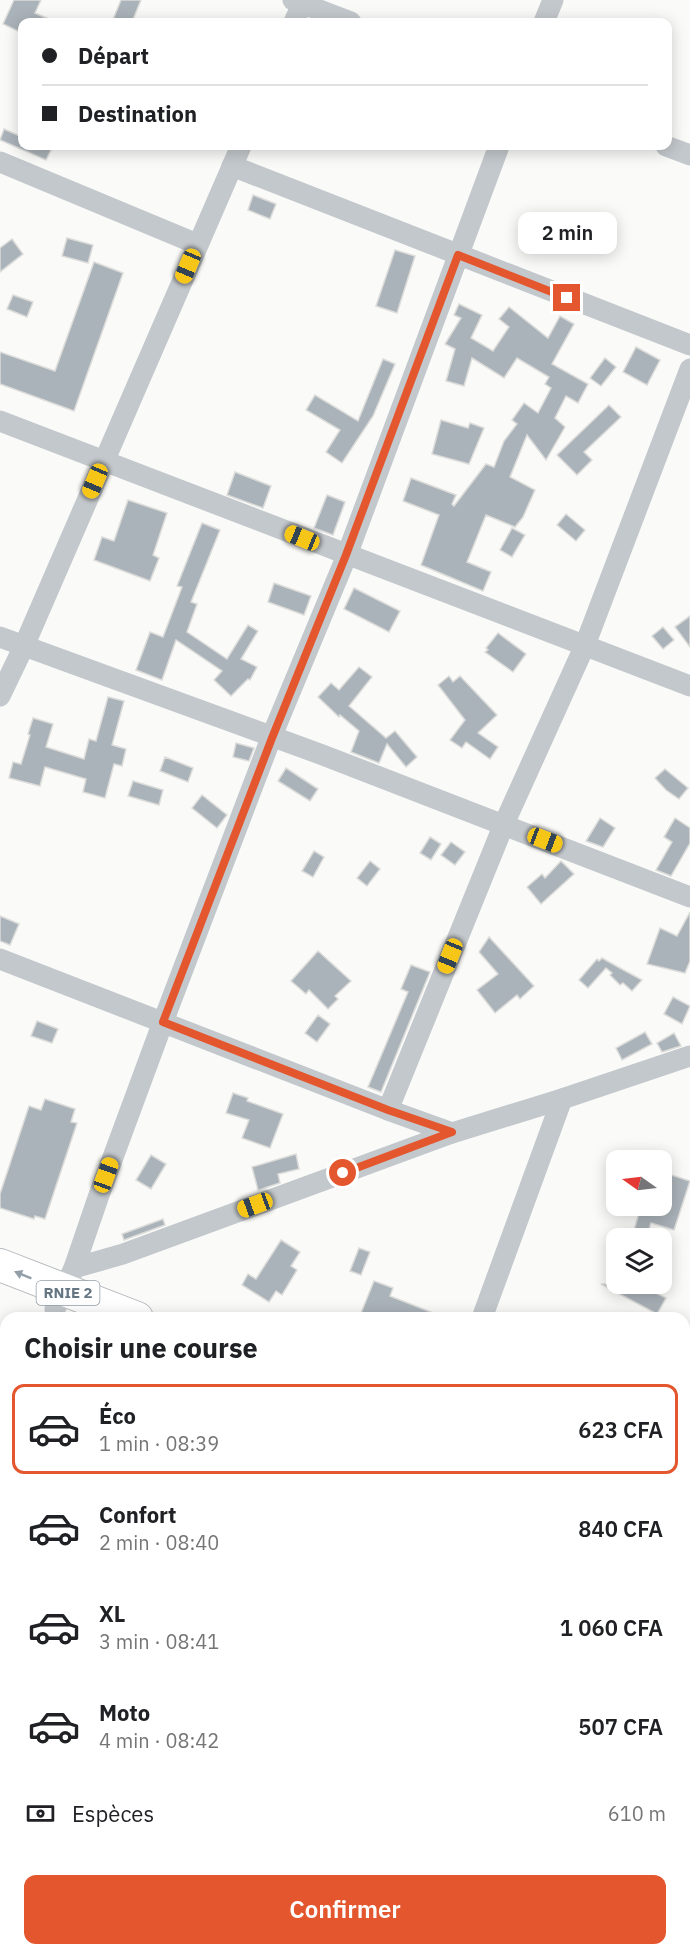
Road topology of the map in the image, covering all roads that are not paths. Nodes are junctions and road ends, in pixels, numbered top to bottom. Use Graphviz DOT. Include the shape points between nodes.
graph roads {
  1 [pos="553,0"];
  2 [pos="298,6"];
  3 [pos="338,18"];
  4 [pos="546,18"];
  5 [pos="672,148"];
  6 [pos="239,150"];
  7 [pos="497,150"];
  8 [pos="690,155"];
  9 [pos="0,162"];
  10 [pos="232,166"];
  11 [pos="197,244"];
  12 [pos="458,255"];
  13 [pos="690,345"];
  14 [pos="690,369"];
  15 [pos="0,421"];
  16 [pos="104,461"];
  17 [pos="346,555"];
  18 [pos="0,637"];
  19 [pos="585,645"];
  20 [pos="24,646"];
  21 [pos="690,686"];
  22 [pos="0,696"];
  23 [pos="272,738"];
  24 [pos="504,824"];
  25 [pos="690,897"];
  26 [pos="0,959"];
  27 [pos="163,1022"];
  28 [pos="690,1056"];
  29 [pos="562,1099"];
  30 [pos="388,1110"];
  31 [pos="452,1132"];
  32 [pos="0,1265"];
  33 [pos="0,1288"];
  34 [pos="68,1297"];
  35 [pos="117,1312"];
  36 [pos="484,1312"];
  1 -- 4 [label="street"];
  2 -- 3 [label="street"];
  5 -- 8 [label="street"];
  6 -- 10 [label="street"];
  7 -- 12 [label="street"];
  9 -- 11 [label="street"];
  10 -- 11 [label="street"];
  10 -- 12 [label="street"];
  11 -- 16 [label="street"];
  12 -- 13 [label="street"];
  12 -- 17 [label="street"];
  14 -- 19 [label="street"];
  15 -- 16 [label="street"];
  16 -- 17 [label="street"];
  16 -- 20 [label="street"];
  17 -- 19 [label="street"];
  17 -- 23 [label="street"];
  18 -- 20 [label="street"];
  19 -- 21 [label="street"];
  19 -- 24 [label="street"];
  20 -- 22 [label="street"];
  20 -- 23 [label="street"];
  23 -- 24 [label="street"];
  23 -- 27 [label="street"];
  24 -- 25 [label="street"];
  24 -- 30 [label="street"];
  26 -- 27 [label="street"];
  27 -- 30 [label="street"];
  27 -- 34 [label="street" via="99,1196"];
  28 -- 29 [label="street"];
  29 -- 31 [label="street"];
  29 -- 36 [label="street"];
  30 -- 31 [label="street"];
  31 -- 34 [label="street" via="123,1254"];
  34 -- 32 [label="highway, RNIE 2, one-way"];
  33 -- 34 [label="highway, RNIE 2"];
  34 -- 35 [label="highway, RNIE 2"];
}
